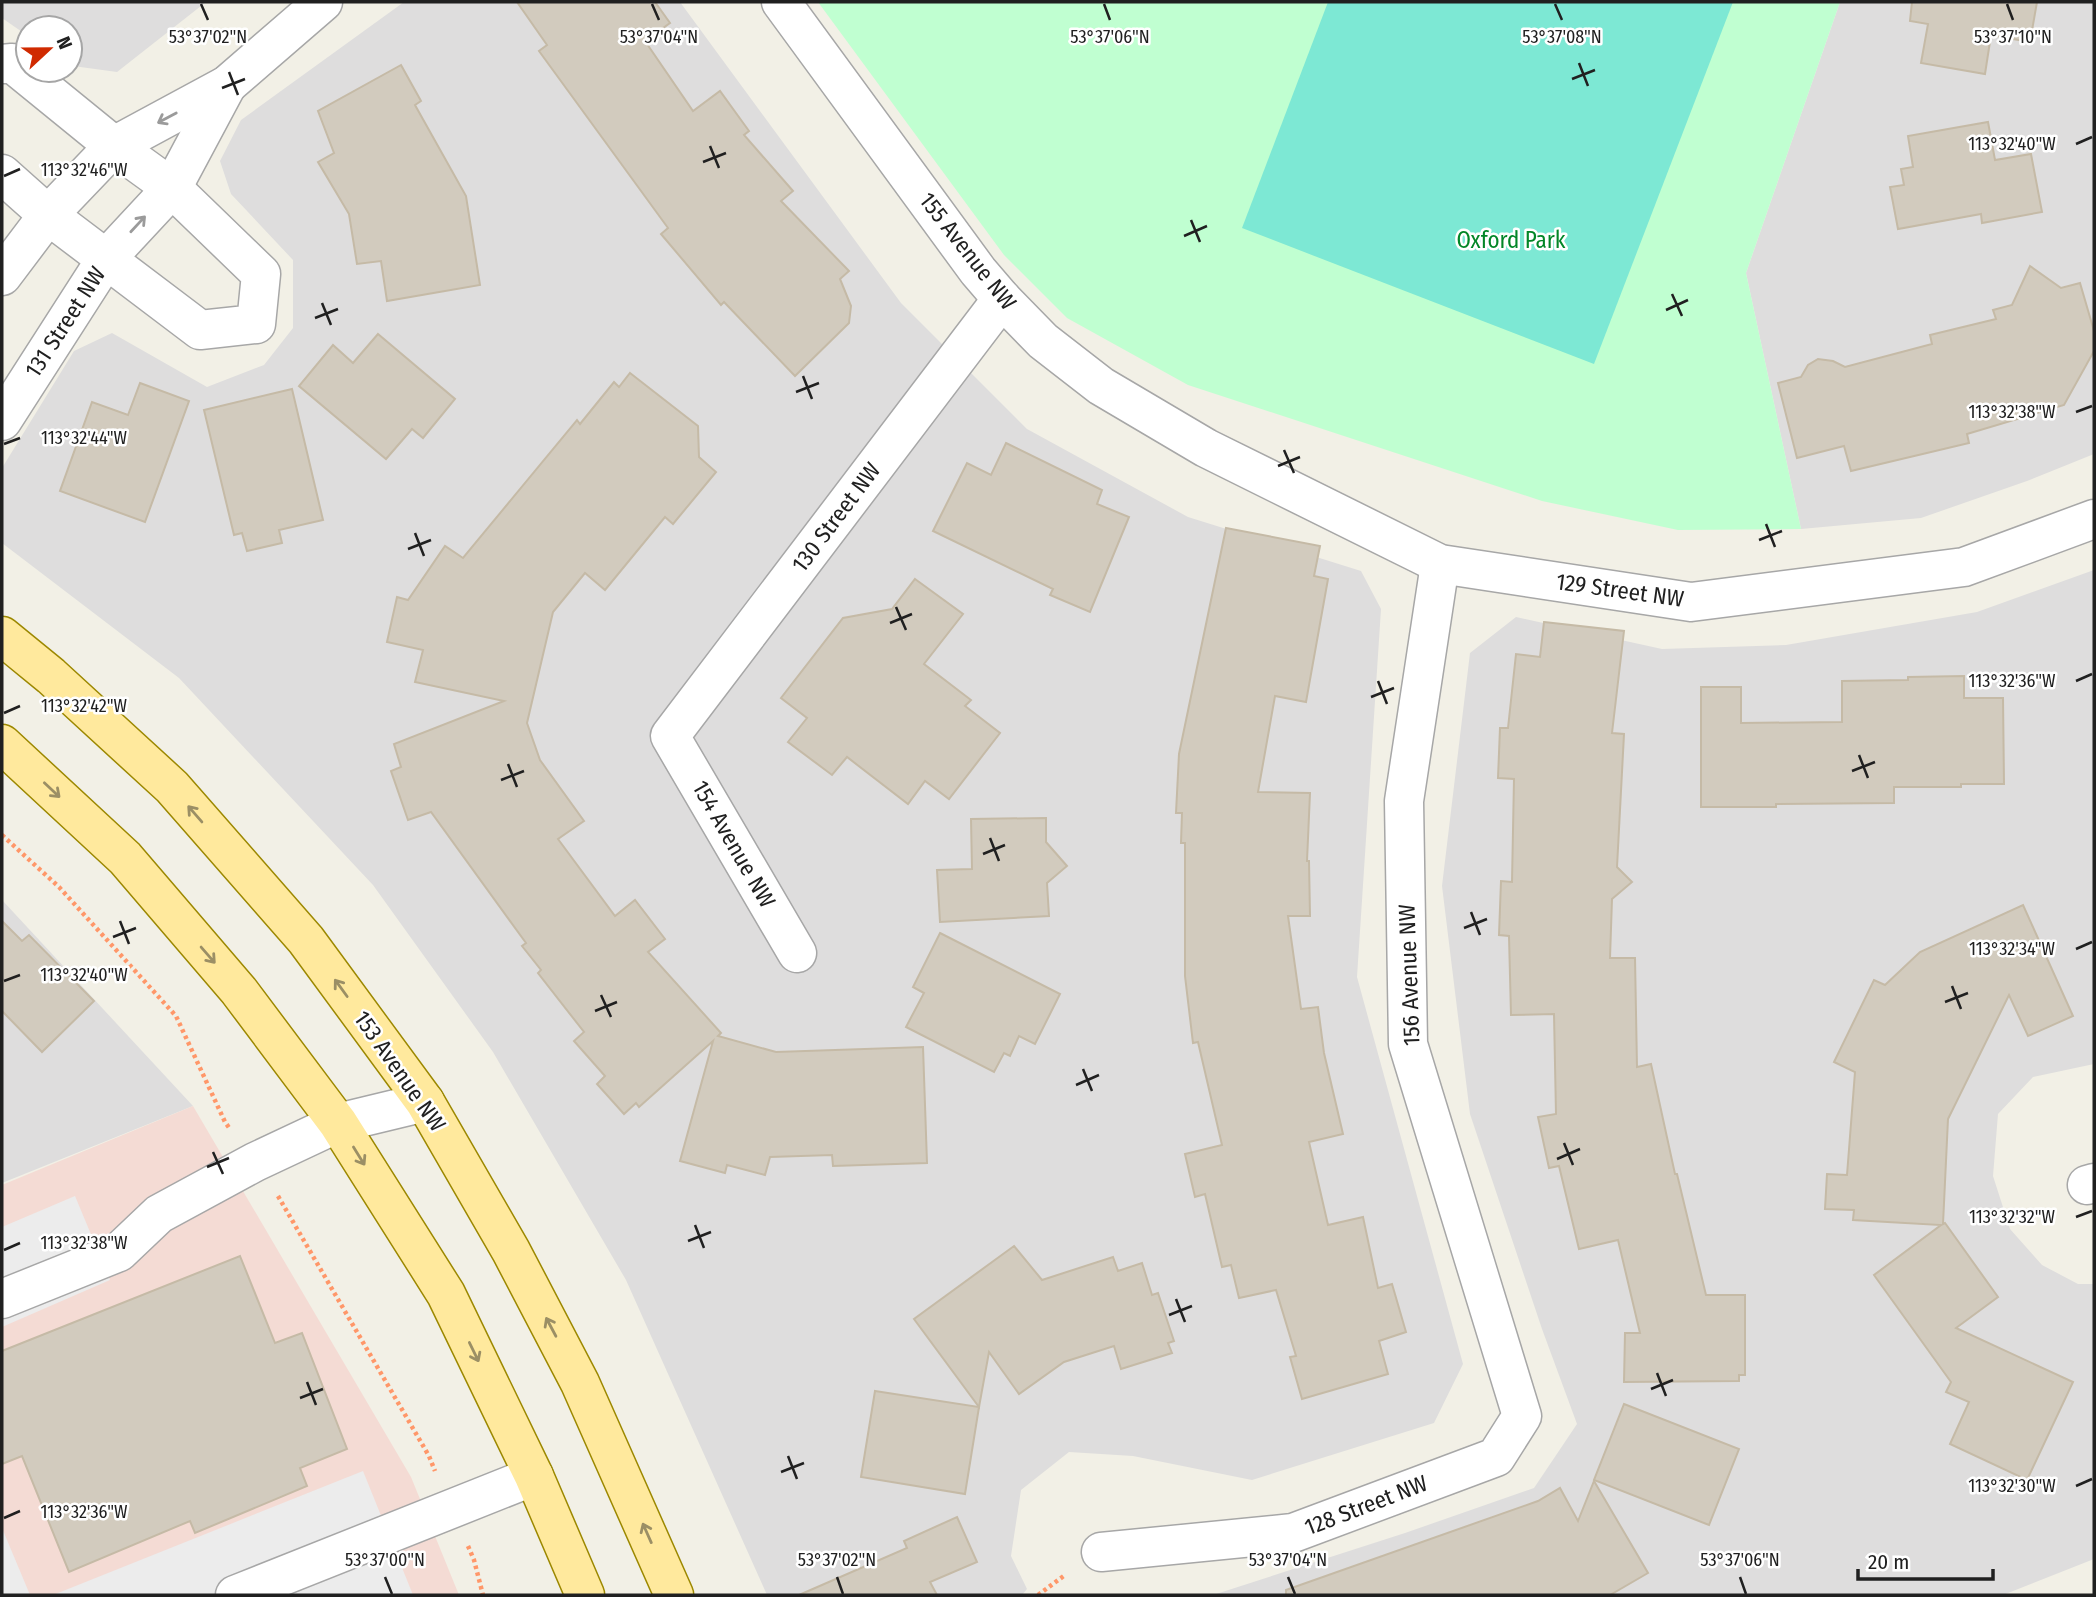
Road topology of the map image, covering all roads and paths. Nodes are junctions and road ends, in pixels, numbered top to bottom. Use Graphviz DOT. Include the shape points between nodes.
graph roads {
  1 [pos="323,2"];
  2 [pos="781,2"];
  3 [pos="2,64"];
  4 [pos="227,85"];
  5 [pos="114,146"];
  6 [pos="2,174"];
  7 [pos="172,188"];
  8 [pos="48,215"];
  9 [pos="106,259"];
  10 [pos="2,276"];
  11 [pos="1002,299"];
  12 [pos="2,421"];
  13 [pos="1206,448"];
  14 [pos="2094,519"];
  15 [pos="1440,564"];
  16 [pos="2,636"];
  17 [pos="670,736"];
  18 [pos="2,744"];
  19 [pos="2,835"];
  20 [pos="797,953"];
  21 [pos="425,1102"];
  22 [pos="225,1122"];
  23 [pos="338,1123"];
  24 [pos="279,1197"];
  25 [pos="2,1299"];
  26 [pos="1522,1416"];
  27 [pos="534,1476"];
  28 [pos="451,1509"];
  29 [pos="1101,1552"];
  30 [pos="235,1595"];
  31 [pos="483,1595"];
  32 [pos="585,1595"];
  33 [pos="674,1595"];
  1 -- 4 [label="street, 131 Street NW"];
  2 -- 11 [label="street, 155 Avenue NW"];
  3 -- 5 [label="street, 131 Street NW" via="12,62"];
  4 -- 5 [label="street, 131 Street NW, one-way"];
  4 -- 7 [label="street, 131 Street NW"];
  5 -- 7 [label="street, 131 Street NW"];
  5 -- 8 [label="street, 131 Street NW"];
  6 -- 8 [label="street, 131 Street NW"];
  9 -- 7 [label="street, 131 Street NW, one-way"];
  7 -- 9 [label="street, 131 Street NW" via="261,274 256,324 200,330"];
  8 -- 9 [label="street, 131 Street NW"];
  8 -- 10 [label="street, 131 Street NW"];
  9 -- 12 [label="street, 131 Street NW"];
  11 -- 13 [label="street, 155 Avenue NW" via="1043,341 1101,386"];
  11 -- 17 [label="street, 130 Street NW"];
  13 -- 15 [label="street, 129 Street NW"];
  14 -- 15 [label="street, 129 Street NW" via="1964,567 1691,602"];
  15 -- 26 [label="street, 156 Avenue NW" via="1404,801 1408,1044"];
  21 -- 16 [label="main road, 153 Avenue NW, one-way" via="306,940 172,787"];
  17 -- 20 [label="street, 154 Avenue NW"];
  18 -- 23 [label="main road, one-way" via="125,858 239,991"];
  19 -- 22 [label="path" via="59,887 176,1016"];
  21 -- 23 [label="street"];
  33 -- 21 [label="main road, 153 Avenue NW, one-way" via="580,1383"];
  23 -- 25 [label="street" via="159,1214 119,1252"];
  23 -- 27 [label="main road, one-way" via="446,1294"];
  24 -- 28 [label="path" via="429,1456"];
  26 -- 29 [label="street, 128 Street NW" via="1496,1457 1293,1533"];
  27 -- 28 [label="street"];
  27 -- 32 [label="main road"];
  28 -- 30 [label="street"];
  28 -- 31 [label="path" via="474,1560"];
}
